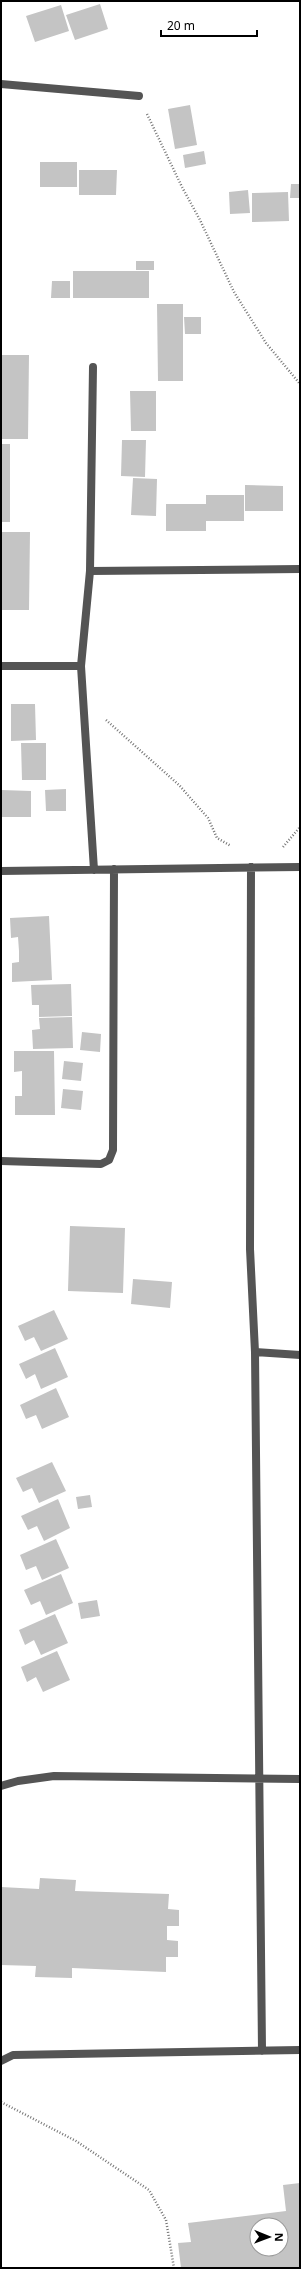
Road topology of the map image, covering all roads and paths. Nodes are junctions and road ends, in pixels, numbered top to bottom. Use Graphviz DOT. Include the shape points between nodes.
graph roads {
  1 [pos="1,84"];
  2 [pos="139,96"];
  3 [pos="93,367"];
  4 [pos="300,384"];
  5 [pos="300,569"];
  6 [pos="90,571"];
  7 [pos="1,666"];
  8 [pos="81,666"];
  9 [pos="83,700"];
  10 [pos="237,849"];
  11 [pos="251,867"];
  12 [pos="300,867"];
  13 [pos="114,869"];
  14 [pos="94,870"];
  15 [pos="1,871"];
  16 [pos="1,1161"];
  17 [pos="255,1352"];
  18 [pos="300,1355"];
  19 [pos="259,1779"];
  20 [pos="300,1779"];
  21 [pos="1,1786"];
  22 [pos="262,2050"];
  23 [pos="300,2050"];
  24 [pos="1,2060"];
  25 [pos="1,2102"];
  26 [pos="174,2268"];
  1 -- 2 [label="street"];
  2 -- 4 [label="path" via="234,292 266,343"];
  3 -- 6 [label="street"];
  5 -- 6 [label="street"];
  6 -- 8 [label="street"];
  7 -- 8 [label="street"];
  8 -- 9 [label="street"];
  9 -- 10 [label="path" via="179,785 208,818 217,838"];
  9 -- 14 [label="street"];
  11 -- 12 [label="street"];
  11 -- 13 [label="street"];
  11 -- 17 [label="street" via="250,1249"];
  13 -- 14 [label="street"];
  13 -- 16 [label="street" via="113,1150 109,1160 101,1164"];
  14 -- 15 [label="street"];
  17 -- 18 [label="street"];
  17 -- 19 [label="street"];
  19 -- 20 [label="street"];
  19 -- 21 [label="street" via="54,1776"];
  19 -- 22 [label="street"];
  22 -- 23 [label="street"];
  22 -- 24 [label="street" via="13,2054"];
  25 -- 26 [label="path" via="76,2141 149,2190 166,2220"];
}
